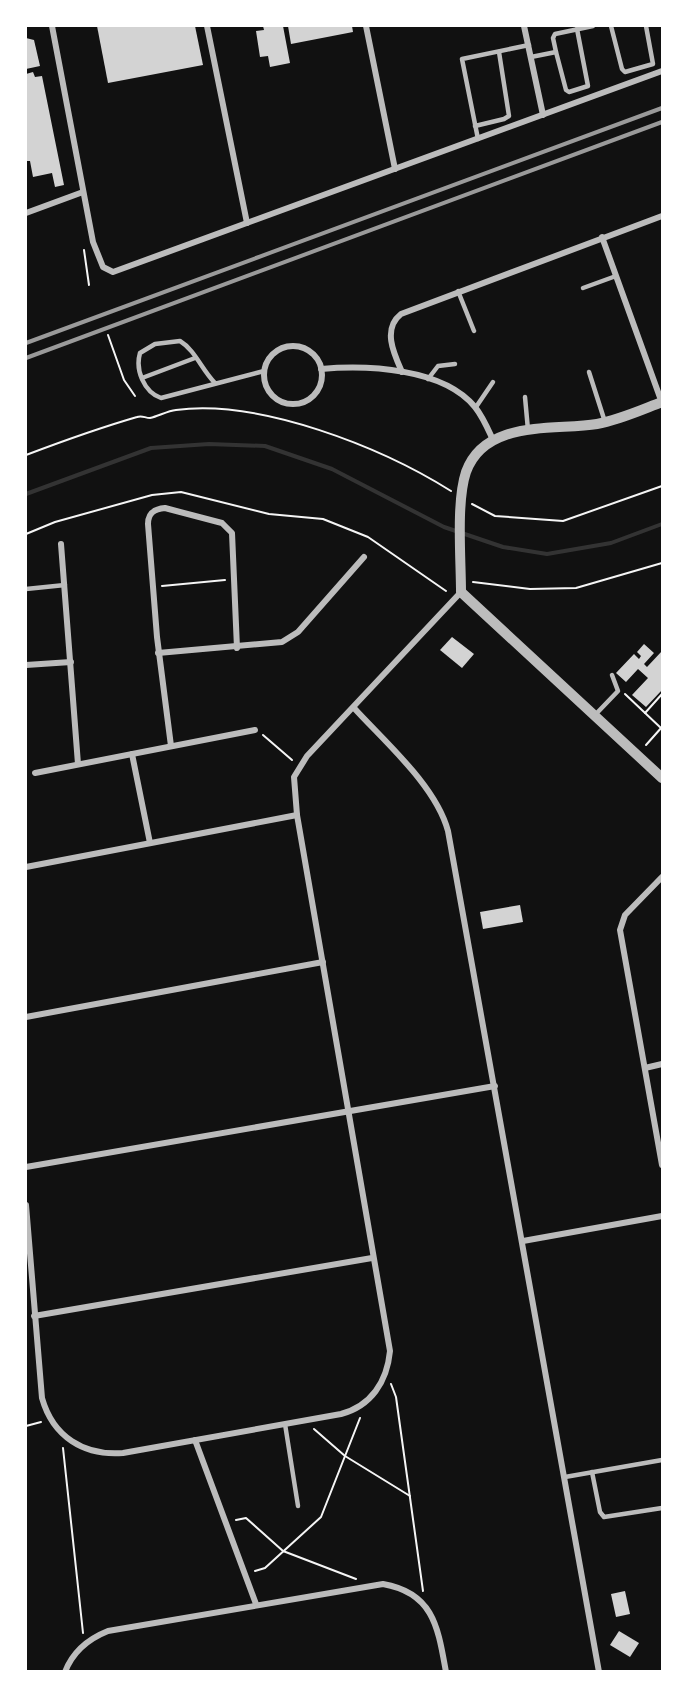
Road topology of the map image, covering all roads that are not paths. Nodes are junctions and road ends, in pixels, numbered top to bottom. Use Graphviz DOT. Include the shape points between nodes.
graph roads {
  1 [pos="52,26"];
  2 [pos="207,26"];
  3 [pos="366,26"];
  4 [pos="525,26"];
  5 [pos="592,26"];
  6 [pos="611,26"];
  7 [pos="646,26"];
  8 [pos="577,29"];
  9 [pos="529,45"];
  10 [pos="499,51"];
  11 [pos="556,52"];
  12 [pos="531,57"];
  13 [pos="663,72"];
  14 [pos="543,115"];
  15 [pos="475,126"];
  16 [pos="478,139"];
  17 [pos="395,169"];
  18 [pos="83,192"];
  19 [pos="26,213"];
  20 [pos="663,216"];
  21 [pos="247,223"];
  22 [pos="602,237"];
  23 [pos="616,276"];
  24 [pos="583,288"];
  25 [pos="458,291"];
  26 [pos="474,331"];
  27 [pos="195,358"];
  28 [pos="455,364"];
  29 [pos="321,369"];
  30 [pos="264,371"];
  31 [pos="402,372"];
  32 [pos="589,372"];
  33 [pos="142,378"];
  34 [pos="428,379"];
  35 [pos="493,382"];
  36 [pos="215,383"];
  37 [pos="525,397"];
  38 [pos="662,402"];
  39 [pos="476,407"];
  40 [pos="605,422"];
  41 [pos="528,430"];
  42 [pos="494,440"];
  43 [pos="61,544"];
  44 [pos="364,557"];
  45 [pos="65,585"];
  46 [pos="26,589"];
  47 [pos="461,592"];
  48 [pos="237,648"];
  49 [pos="159,653"];
  50 [pos="71,662"];
  51 [pos="26,665"];
  52 [pos="612,675"];
  53 [pos="354,708"];
  54 [pos="595,715"];
  55 [pos="255,730"];
  56 [pos="171,746"];
  57 [pos="132,754"];
  58 [pos="78,764"];
  59 [pos="35,773"];
  60 [pos="663,778"];
  61 [pos="297,815"];
  62 [pos="150,843"];
  63 [pos="26,867"];
  64 [pos="663,877"];
  65 [pos="323,962"];
  66 [pos="26,1017"];
  67 [pos="663,1064"];
  68 [pos="645,1068"];
  69 [pos="495,1086"];
  70 [pos="348,1112"];
  71 [pos="663,1165"];
  72 [pos="26,1167"];
  73 [pos="26,1205"];
  74 [pos="663,1216"];
  75 [pos="27,1237"];
  76 [pos="524,1241"];
  77 [pos="372,1258"];
  78 [pos="34,1316"];
  79 [pos="285,1424"];
  80 [pos="195,1440"];
  81 [pos="663,1460"];
  82 [pos="592,1472"];
  83 [pos="565,1477"];
  84 [pos="298,1506"];
  85 [pos="663,1508"];
  86 [pos="256,1604"];
  87 [pos="65,1671"];
  88 [pos="446,1671"];
  89 [pos="599,1671"];
  1 -- 18 [label="street"];
  2 -- 21 [label="street"];
  3 -- 17 [label="street"];
  4 -- 9 [label="street"];
  5 -- 8 [label="lane"];
  6 -- 7 [label="lane" via="622,69 627,72 653,64"];
  8 -- 11 [label="lane" via="554,35"];
  8 -- 11 [label="lane" via="588,86 566,90"];
  9 -- 10 [label="lane"];
  9 -- 12 [label="street"];
  10 -- 15 [label="lane" via="509,116"];
  10 -- 15 [label="lane" via="462,60"];
  11 -- 12 [label="lane"];
  12 -- 14 [label="street"];
  13 -- 14 [label="street"];
  14 -- 16 [label="street"];
  15 -- 16 [label="lane"];
  16 -- 17 [label="street"];
  17 -- 21 [label="street"];
  18 -- 19 [label="street"];
  18 -- 21 [label="street" via="93,242 103,267 113,272"];
  20 -- 22 [label="street"];
  22 -- 23 [label="street"];
  22 -- 25 [label="street"];
  23 -- 24 [label="lane"];
  23 -- 38 [label="street"];
  25 -- 26 [label="lane"];
  25 -- 31 [label="street" via="396,317 391,343"];
  27 -- 33 [label="lane"];
  27 -- 33 [label="lane" via="180,341 154,344 140,353"];
  27 -- 36 [label="lane"];
  28 -- 34 [label="lane" via="438,366"];
  29 -- 30 [label="street" via="314,355 290,346 273,354"];
  29 -- 30 [label="street" via="318,391 310,399 288,404 269,393"];
  29 -- 31 [label="street" via="358,366"];
  30 -- 36 [label="lane"];
  31 -- 34 [label="street"];
  32 -- 40 [label="lane"];
  33 -- 36 [label="lane" via="151,393 162,398"];
  34 -- 39 [label="street" via="460,393"];
  35 -- 39 [label="lane"];
  37 -- 41 [label="lane"];
  38 -- 40 [label="street"];
  39 -- 42 [label="street"];
  40 -- 41 [label="street"];
  41 -- 42 [label="street"];
  42 -- 47 [label="street" via="469,466 462,497"];
  43 -- 45 [label="street"];
  44 -- 48 [label="street" via="291,638"];
  45 -- 46 [label="lane"];
  45 -- 50 [label="street"];
  47 -- 53 [label="street"];
  47 -- 54 [label="street"];
  48 -- 49 [label="street"];
  48 -- 49 [label="street" via="234,542 229,528 159,509 148,519"];
  49 -- 56 [label="street"];
  50 -- 51 [label="street"];
  50 -- 58 [label="street"];
  52 -- 54 [label="lane" via="618,691"];
  53 -- 61 [label="street" via="299,767 294,777"];
  53 -- 69 [label="street" via="430,793 445,819"];
  54 -- 60 [label="street"];
  55 -- 56 [label="street"];
  56 -- 57 [label="street"];
  57 -- 58 [label="street"];
  57 -- 62 [label="street"];
  58 -- 59 [label="street"];
  61 -- 62 [label="street"];
  61 -- 65 [label="street"];
  62 -- 63 [label="street"];
  64 -- 68 [label="street" via="625,915 621,924"];
  65 -- 66 [label="street"];
  65 -- 70 [label="street"];
  67 -- 68 [label="street"];
  68 -- 71 [label="street"];
  69 -- 70 [label="street"];
  69 -- 76 [label="street"];
  70 -- 72 [label="street"];
  70 -- 77 [label="street"];
  73 -- 75 [label="street"];
  74 -- 76 [label="street"];
  75 -- 78 [label="street"];
  76 -- 83 [label="street"];
  77 -- 78 [label="street"];
  77 -- 79 [label="street" via="390,1351 378,1389 351,1412"];
  78 -- 80 [label="street" via="40,1389 50,1419 61,1433 88,1450 111,1454"];
  79 -- 80 [label="street"];
  79 -- 84 [label="lane"];
  80 -- 86 [label="street"];
  81 -- 82 [label="lane"];
  82 -- 83 [label="lane"];
  82 -- 85 [label="lane" via="604,1517"];
  83 -- 89 [label="street"];
  86 -- 87 [label="street" via="108,1631 84,1644"];
  86 -- 88 [label="street" via="373,1585 403,1590 425,1606 436,1624"];
}
